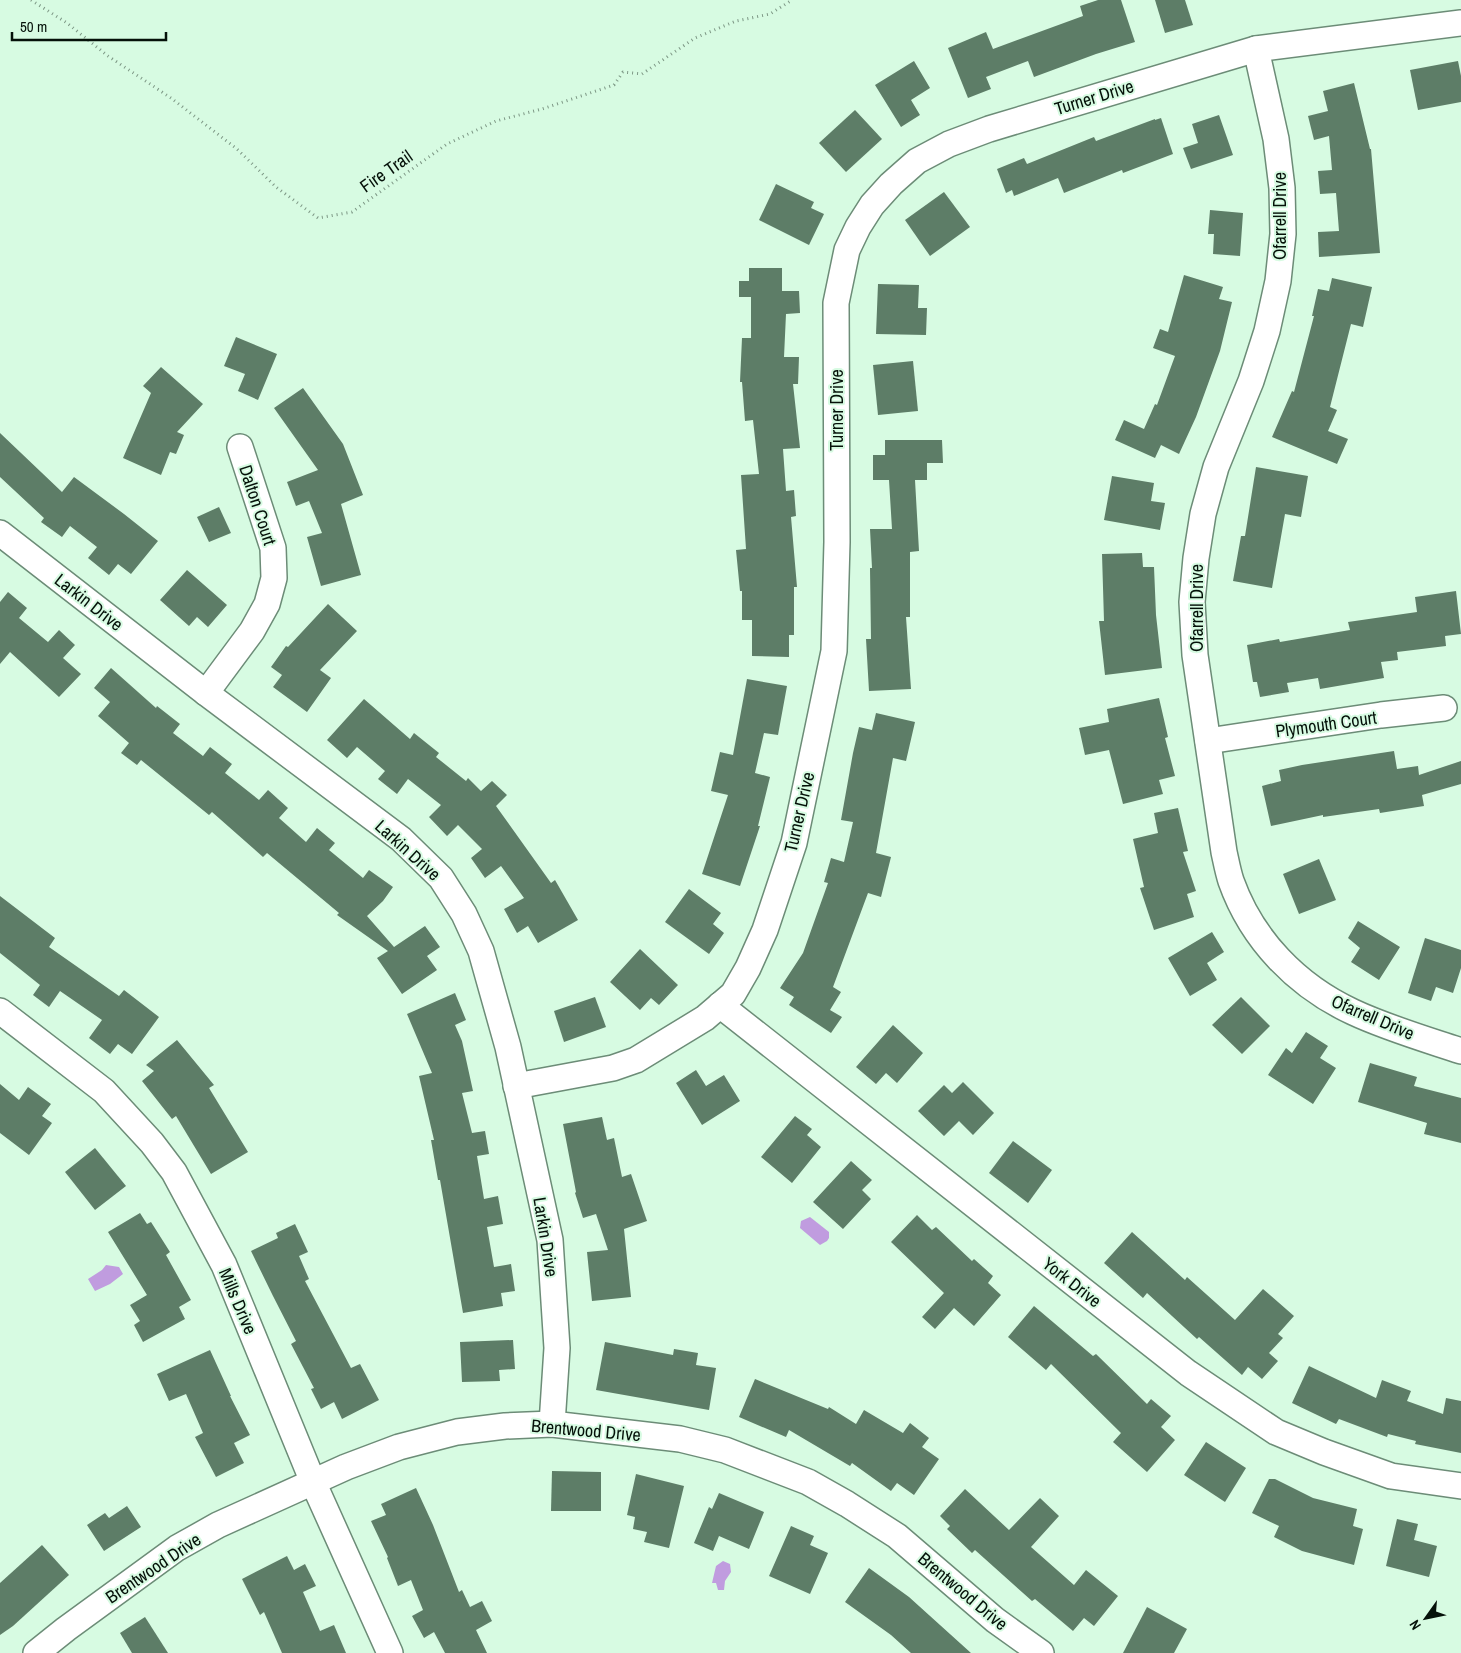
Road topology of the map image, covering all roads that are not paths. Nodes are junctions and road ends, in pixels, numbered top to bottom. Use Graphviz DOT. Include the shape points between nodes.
graph roads {
  1 [pos="1461,23"];
  2 [pos="1256,49"];
  3 [pos="240,446"];
  4 [pos="0,533"];
  5 [pos="206,693"];
  6 [pos="1444,708"];
  7 [pos="1208,741"];
  8 [pos="720,1006"];
  9 [pos="0,1011"];
  10 [pos="1461,1051"];
  11 [pos="516,1086"];
  12 [pos="552,1424"];
  13 [pos="313,1482"];
  14 [pos="1461,1486"];
  15 [pos="36,1653"];
  16 [pos="390,1653"];
  17 [pos="1041,1653"];
  1 -- 2 [label="street, Turner Drive"];
  2 -- 7 [label="street, Ofarrell Drive" via="1276,139 1283,234 1268,332 1216,467 1203,514 1196,558 1192,602 1195,655"];
  2 -- 8 [label="street, Turner Drive" via="989,129 949,144 917,161 891,184 858,227 847,250 836,303 834,651 794,843 765,930 748,968 733,994"];
  3 -- 5 [label="street, Dalton Court" via="273,548 274,578 267,604 252,631"];
  4 -- 5 [label="street, Larkin Drive"];
  5 -- 11 [label="street, Larkin Drive" via="400,839 441,878 464,914 481,952"];
  6 -- 7 [label="street, Plymouth Court"];
  7 -- 10 [label="street, Ofarrell Drive" via="1231,881 1260,937 1279,960 1329,999 1378,1022"];
  8 -- 11 [label="street, Turner Drive" via="636,1060 613,1068"];
  8 -- 14 [label="street, York Drive" via="1188,1372 1276,1432 1391,1476"];
  9 -- 13 [label="street, Mills Drive" via="104,1091 174,1172 224,1265"];
  11 -- 12 [label="street, Larkin Drive" via="550,1240 557,1348"];
  12 -- 13 [label="street, Brentwood Drive" via="457,1432 399,1447"];
  12 -- 17 [label="street, Brentwood Drive" via="680,1439 725,1450 808,1482 896,1536 995,1620"];
  13 -- 15 [label="street, Brentwood Drive" via="176,1548"];
  13 -- 16 [label="street, Mills Drive"];
}
